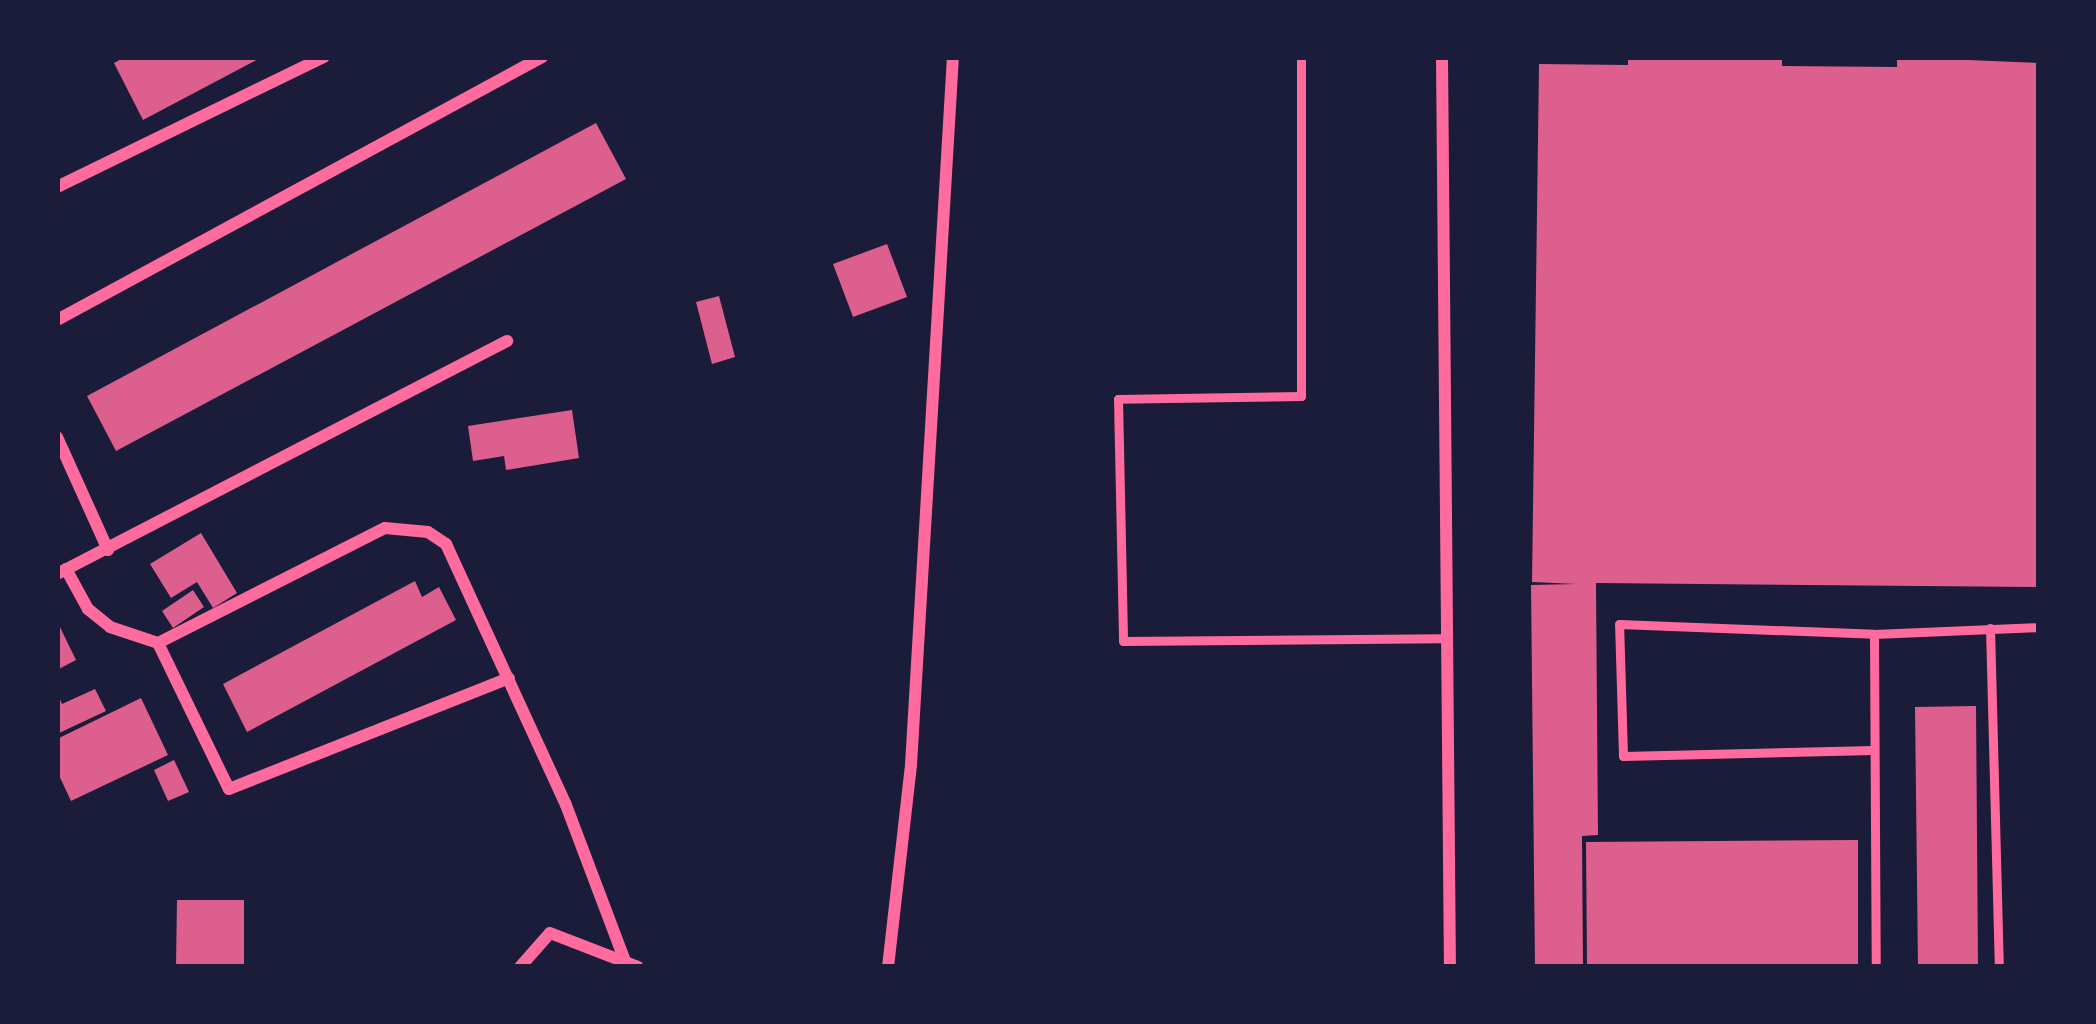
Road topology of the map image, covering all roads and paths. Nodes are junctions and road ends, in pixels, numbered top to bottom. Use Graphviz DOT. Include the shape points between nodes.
graph roads {
  1 [pos="324,57"];
  2 [pos="542,57"];
  3 [pos="953,57"];
  4 [pos="1301,57"];
  5 [pos="1442,57"];
  6 [pos="57,187"];
  7 [pos="57,320"];
  8 [pos="507,341"];
  9 [pos="57,437"];
  10 [pos="108,550"];
  11 [pos="62,572"];
  12 [pos="2039,627"];
  13 [pos="1990,628"];
  14 [pos="1874,634"];
  15 [pos="1443,638"];
  16 [pos="158,644"];
  17 [pos="509,678"];
  18 [pos="1873,750"];
  19 [pos="632,964"];
  20 [pos="520,967"];
  21 [pos="888,967"];
  22 [pos="1450,967"];
  23 [pos="1876,967"];
  24 [pos="1999,967"];
  1 -- 6 [label="street"];
  2 -- 7 [label="street"];
  3 -- 21 [label="street" via="911,765"];
  4 -- 15 [label="lane" via="1301,396 1118,399 1123,641"];
  5 -- 15 [label="street"];
  8 -- 10 [label="street"];
  9 -- 10 [label="street"];
  10 -- 11 [label="street"];
  11 -- 16 [label="street" via="110,627"];
  12 -- 13 [label="lane"];
  13 -- 14 [label="lane"];
  13 -- 24 [label="lane"];
  14 -- 18 [label="lane"];
  14 -- 18 [label="lane" via="1619,624 1623,756"];
  15 -- 22 [label="street"];
  16 -- 17 [label="street" via="229,789"];
  16 -- 17 [label="street" via="385,528 410,528 446,544"];
  17 -- 19 [label="street"];
  18 -- 23 [label="lane"];
  19 -- 20 [label="street" via="550,933"];
}
